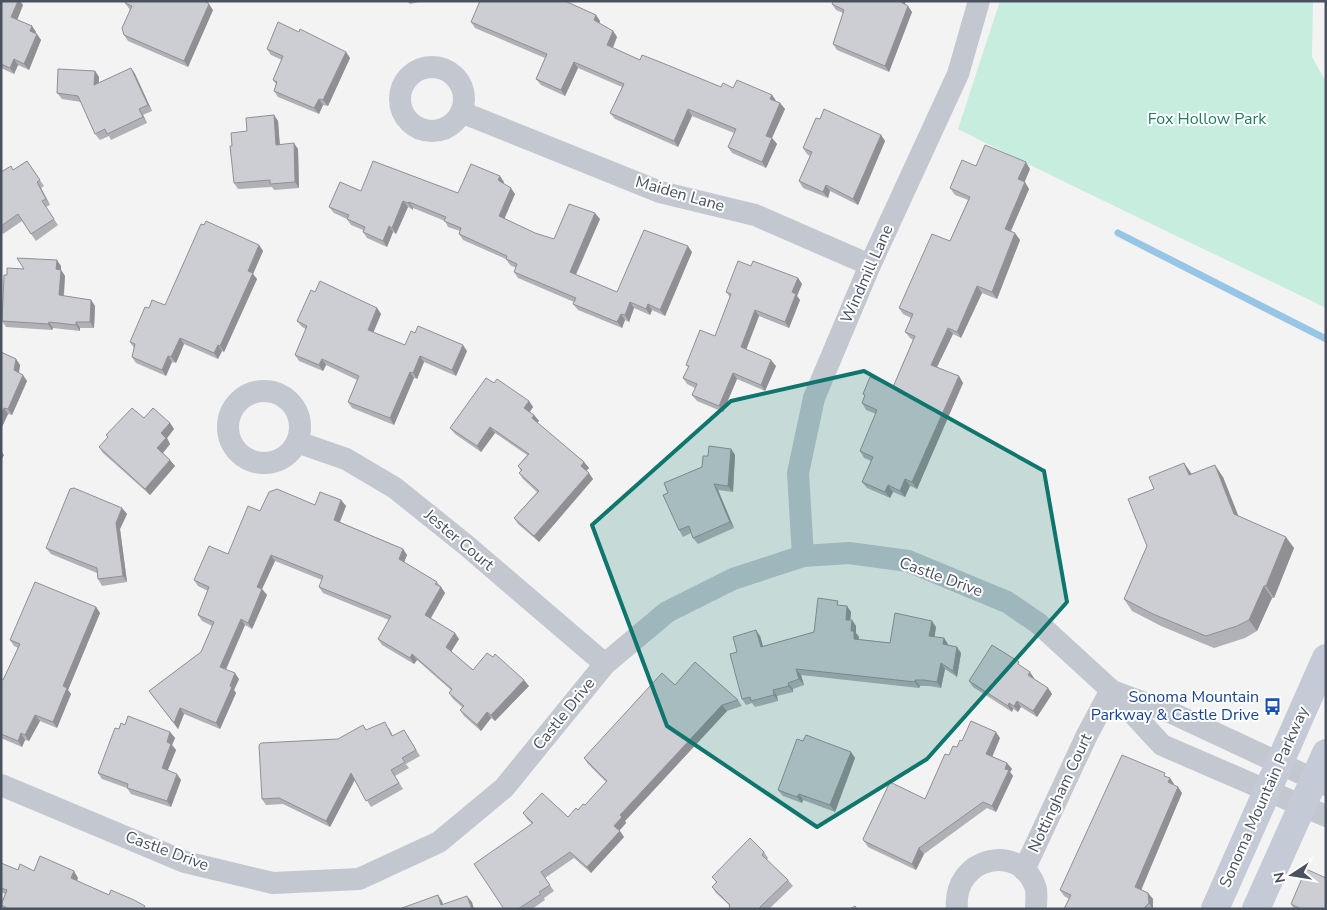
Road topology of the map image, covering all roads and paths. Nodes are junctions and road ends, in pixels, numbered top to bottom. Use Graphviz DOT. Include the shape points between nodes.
graph roads {
  1 [pos="979,1"];
  2 [pos="461,112"];
  3 [pos="870,265"];
  4 [pos="297,442"];
  5 [pos="803,556"];
  6 [pos="1326,658"];
  7 [pos="604,664"];
  8 [pos="1111,690"];
  9 [pos="1326,753"];
  10 [pos="1279,763"];
  11 [pos="1320,782"];
  12 [pos="1,785"];
  13 [pos="1267,790"];
  14 [pos="1314,811"];
  15 [pos="1024,870"];
  16 [pos="957,909"];
  17 [pos="1036,909"];
  18 [pos="1214,909"];
  19 [pos="1256,909"];
  1 -- 3 [label="street, Windmill Lane" via="958,74"];
  2 -- 3 [label="street, Maiden Lane" via="660,192 755,215"];
  3 -- 5 [label="street, Windmill Lane" via="814,398 798,473"];
  4 -- 7 [label="street, Jester Court" via="346,459 395,488 466,544"];
  5 -- 7 [label="street, Castle Drive" via="733,578 667,612"];
  5 -- 8 [label="street, Castle Drive" via="849,553 908,561 1007,602 1038,623"];
  6 -- 10 [label="main road, Sonoma Mountain Parkway"];
  7 -- 12 [label="street, Castle Drive" via="504,788 439,842 358,879 273,883 186,862"];
  8 -- 10 [label="street, Castle Drive" via="1172,713"];
  8 -- 13 [label="street, Castle Drive" via="1162,745"];
  8 -- 15 [label="street, Nottingham Court"];
  9 -- 11 [label="main road"];
  10 -- 11 [label="street, Castle Drive"];
  10 -- 13 [label="main road, Sonoma Mountain Parkway"];
  11 -- 14 [label="main road"];
  13 -- 14 [label="street, Castle Drive"];
  13 -- 18 [label="main road, Sonoma Mountain Parkway"];
  14 -- 19 [label="main road"];
  15 -- 16 [label="street, Nottingham Court" via="1010,862 997,860 976,866 967,872 960,884"];
  15 -- 17 [label="street, Nottingham Court" via="1037,892"];
}
